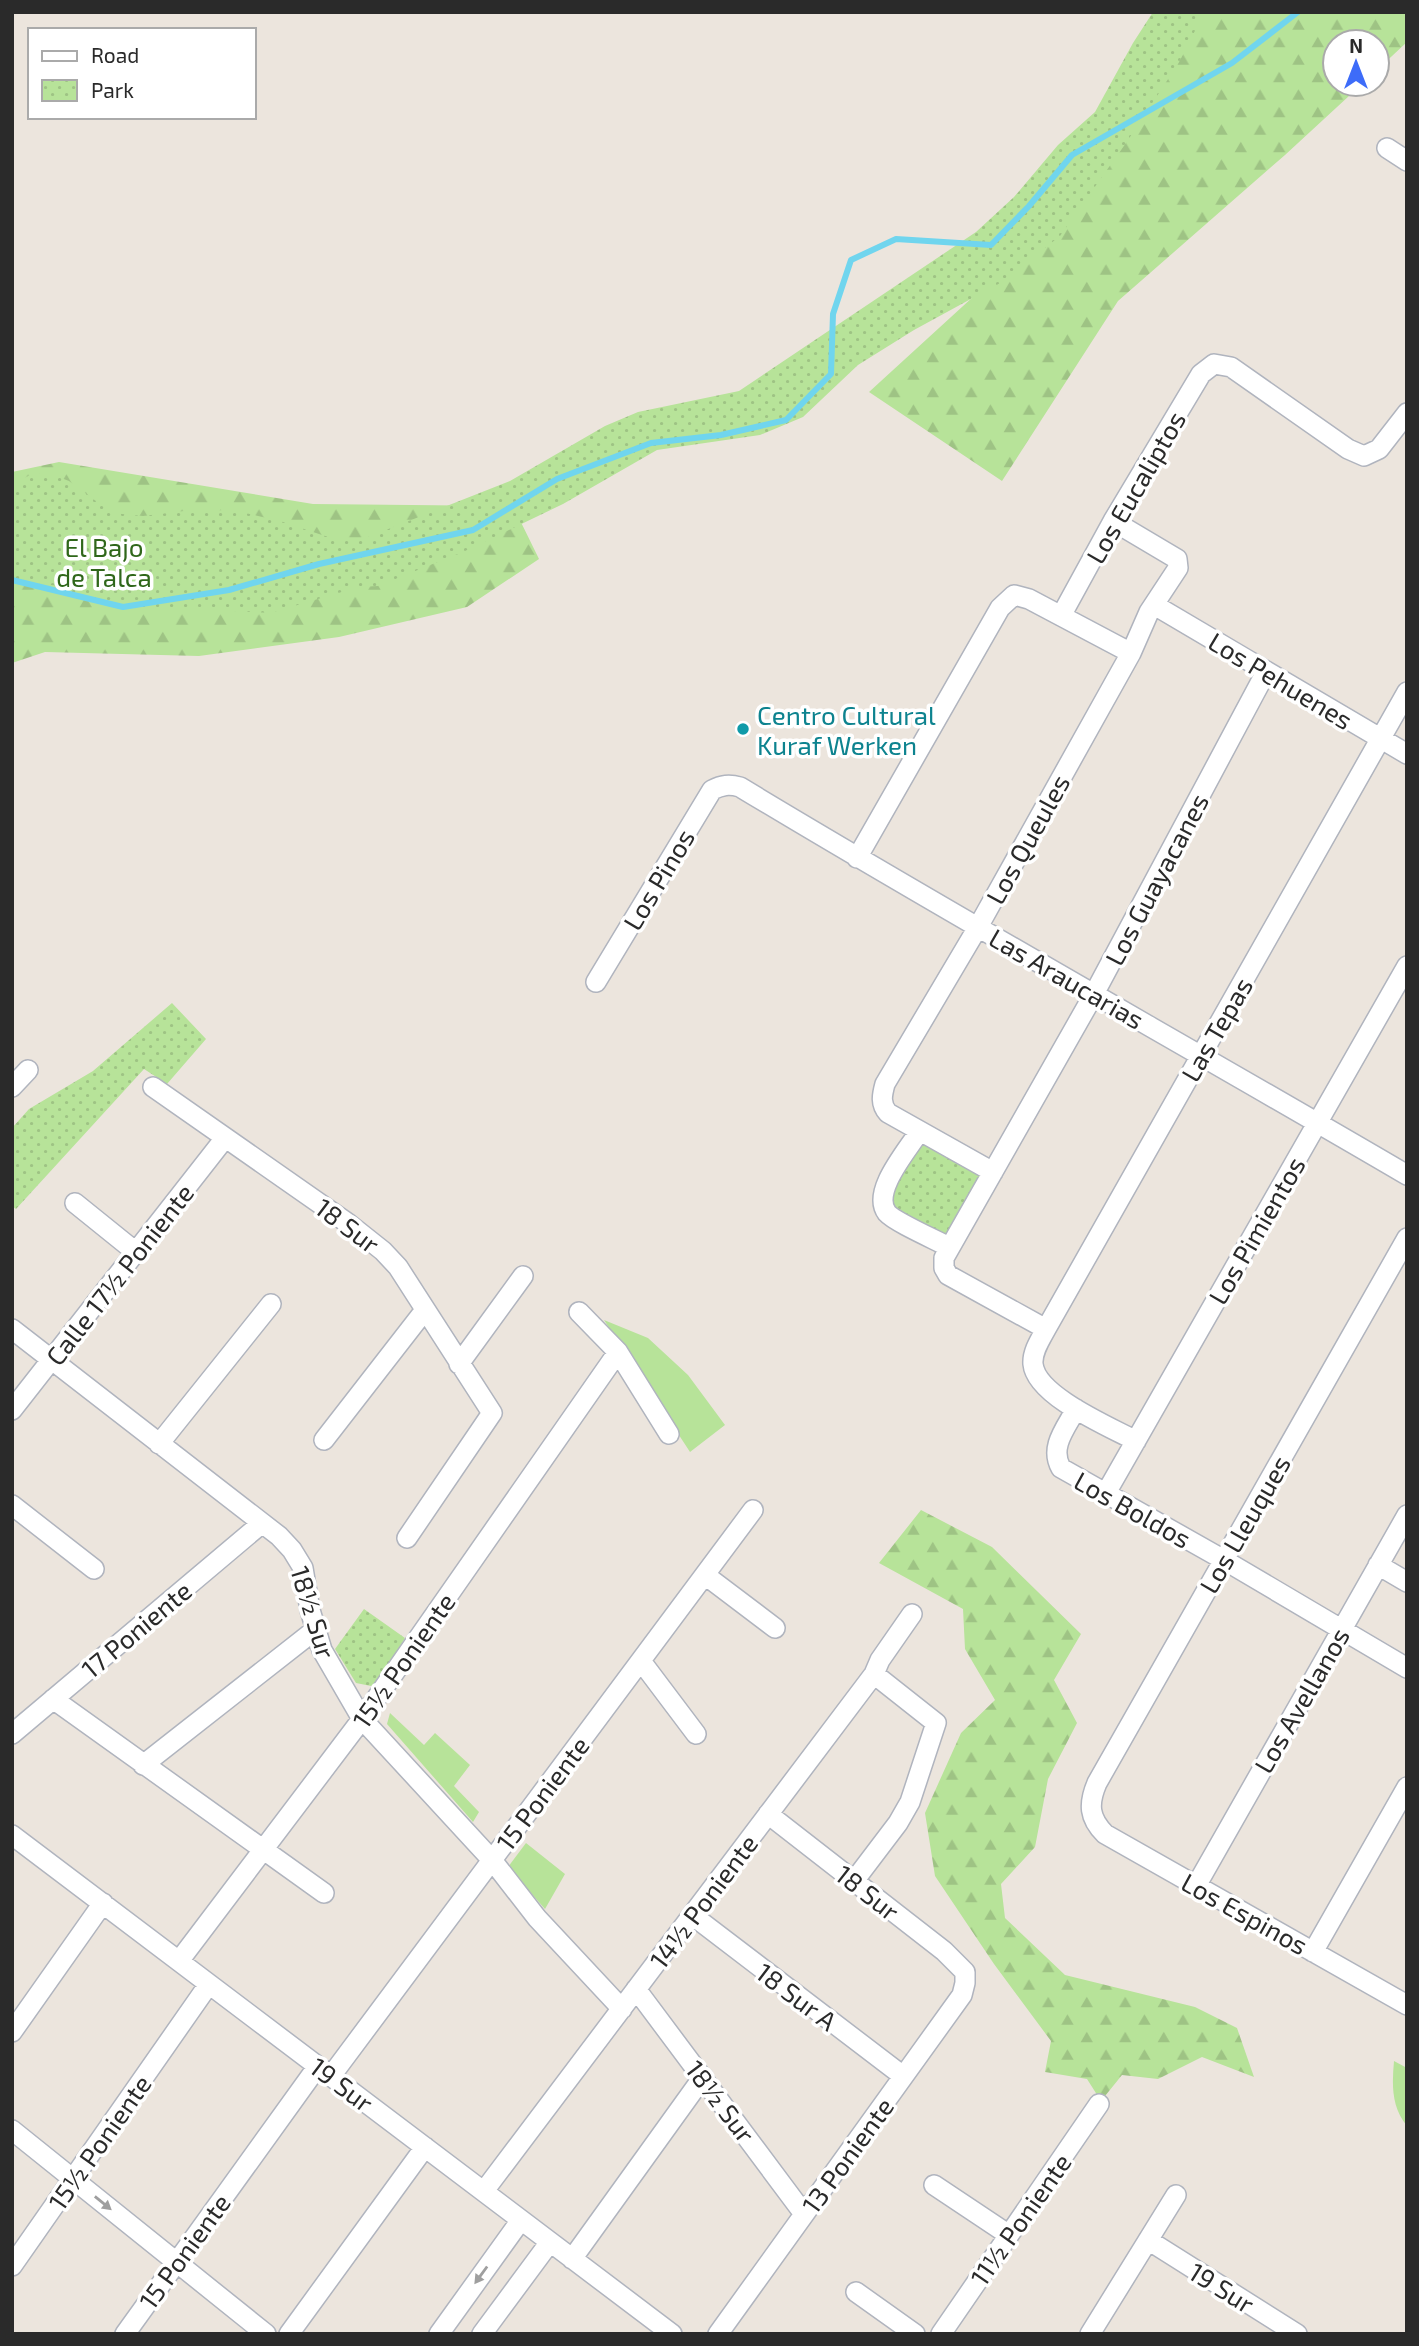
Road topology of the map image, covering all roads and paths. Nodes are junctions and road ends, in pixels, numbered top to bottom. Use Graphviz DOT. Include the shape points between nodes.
graph roads {
  1 [pos="1387,148"];
  2 [pos="1407,160"];
  3 [pos="1407,413"];
  4 [pos="1113,521"];
  5 [pos="1156,606"];
  6 [pos="1061,616"];
  7 [pos="1131,653"];
  8 [pos="1266,672"];
  9 [pos="1407,692"];
  10 [pos="1380,739"];
  11 [pos="1407,754"];
  12 [pos="726,785"];
  13 [pos="857,858"];
  14 [pos="978,927"];
  15 [pos="1407,966"];
  16 [pos="596,982"];
  17 [pos="1094,994"];
  18 [pos="1201,1054"];
  19 [pos="28,1070"];
  20 [pos="12,1087"];
  21 [pos="152,1087"];
  22 [pos="1318,1123"];
  23 [pos="919,1132"];
  24 [pos="225,1138"];
  25 [pos="993,1172"];
  26 [pos="1407,1175"];
  27 [pos="75,1203"];
  28 [pos="1407,1238"];
  29 [pos="949,1247"];
  30 [pos="136,1253"];
  31 [pos="523,1276"];
  32 [pos="271,1304"];
  33 [pos="425,1310"];
  34 [pos="579,1312"];
  35 [pos="12,1329"];
  36 [pos="1046,1329"];
  37 [pos="618,1352"];
  38 [pos="53,1360"];
  39 [pos="460,1364"];
  40 [pos="1076,1409"];
  41 [pos="12,1410"];
  42 [pos="668,1434"];
  43 [pos="324,1440"];
  44 [pos="1136,1441"];
  45 [pos="159,1444"];
  46 [pos="1106,1493"];
  47 [pos="12,1505"];
  48 [pos="753,1510"];
  49 [pos="1407,1515"];
  50 [pos="261,1524"];
  51 [pos="407,1538"];
  52 [pos="1224,1560"];
  53 [pos="1378,1565"];
  54 [pos="94,1569"];
  55 [pos="705,1575"];
  56 [pos="1407,1582"];
  57 [pos="912,1614"];
  58 [pos="775,1628"];
  59 [pos="1342,1629"];
  60 [pos="315,1630"];
  61 [pos="641,1661"];
  62 [pos="1407,1668"];
  63 [pos="874,1674"];
  64 [pos="53,1699"];
  65 [pos="362,1719"];
  66 [pos="12,1734"];
  67 [pos="696,1734"];
  68 [pos="143,1765"];
  69 [pos="1407,1787"];
  70 [pos="1091,1813"];
  71 [pos="768,1814"];
  72 [pos="13,1835"];
  73 [pos="263,1851"];
  74 [pos="492,1860"];
  75 [pos="854,1881"];
  76 [pos="1196,1886"];
  77 [pos="324,1893"];
  78 [pos="103,1903"];
  79 [pos="692,1915"];
  80 [pos="1313,1952"];
  81 [pos="179,1961"];
  82 [pos="965,1972"];
  83 [pos="209,1984"];
  84 [pos="636,1989"];
  85 [pos="1407,2005"];
  86 [pos="622,2009"];
  87 [pos="12,2032"];
  88 [pos="324,2071"];
  89 [pos="903,2076"];
  90 [pos="703,2077"];
  91 [pos="1099,2104"];
  92 [pos="12,2130"];
  93 [pos="425,2147"];
  94 [pos="73,2179"];
  95 [pos="934,2185"];
  96 [pos="484,2191"];
  97 [pos="1176,2195"];
  98 [pos="804,2214"];
  99 [pos="521,2220"];
  100 [pos="1009,2235"];
  101 [pos="1147,2240"];
  102 [pos="550,2242"];
  103 [pos="572,2259"];
  104 [pos="177,2262"];
  105 [pos="12,2266"];
  106 [pos="856,2292"];
  107 [pos="669,2333"];
  108 [pos="125,2334"];
  109 [pos="266,2334"];
  110 [pos="289,2334"];
  111 [pos="439,2334"];
  112 [pos="482,2334"];
  113 [pos="718,2334"];
  114 [pos="915,2334"];
  115 [pos="941,2334"];
  116 [pos="1090,2334"];
  117 [pos="1297,2334"];
  1 -- 2 [label="street"];
  3 -- 4 [label="street, Los Eucaliptos" via="1379,449 1364,456 1231,367 1214,364 1201,374"];
  4 -- 5 [label="street, Los Queules" via="1177,559 1178,568"];
  4 -- 6 [label="street, Los Eucaliptos"];
  5 -- 7 [label="street, Los Queules"];
  5 -- 8 [label="street, Los Pehuenes"];
  6 -- 7 [label="street"];
  6 -- 13 [label="street" via="1014,595 1000,608"];
  7 -- 14 [label="street, Los Queules"];
  8 -- 10 [label="street, Los Pehuenes"];
  8 -- 17 [label="street, Los Guayacanes"];
  9 -- 10 [label="street, Las Tepas"];
  10 -- 11 [label="street, Los Pehuenes"];
  10 -- 18 [label="street, Las Tepas"];
  12 -- 13 [label="street, Las Araucarias" via="740,787"];
  12 -- 16 [label="street, Los Pinos" via="712,790"];
  13 -- 14 [label="street, Las Araucarias"];
  14 -- 17 [label="street, Las Araucarias"];
  14 -- 23 [label="street, Los Queules" via="885,1083 884,1108"];
  15 -- 22 [label="street, Los Pimientos"];
  17 -- 18 [label="street, Las Araucarias"];
  17 -- 25 [label="street, Los Guayacanes"];
  18 -- 22 [label="street, Las Araucarias"];
  18 -- 36 [label="street, Las Tepas"];
  19 -- 20 [label="street"];
  21 -- 24 [label="street, 18 Sur"];
  22 -- 26 [label="street, Las Araucarias"];
  22 -- 44 [label="street, Los Pimientos"];
  23 -- 25 [label="street, Los Queules"];
  23 -- 29 [label="street" via="883,1188 881,1201 888,1214"];
  24 -- 30 [label="street, Calle 17½ Poniente"];
  24 -- 33 [label="street, 18 Sur" via="383,1251"];
  25 -- 29 [label="street, Los Guayacanes"];
  27 -- 30 [label="street"];
  28 -- 52 [label="street, Los Lleuques"];
  29 -- 36 [label="street, Los Guayacanes" via="943,1268 948,1275"];
  30 -- 38 [label="street, Calle 17½ Poniente"];
  31 -- 39 [label="street"];
  32 -- 45 [label="street"];
  33 -- 39 [label="street, 18 Sur"];
  33 -- 43 [label="street"];
  34 -- 37 [label="street"];
  35 -- 38 [label="street, 18½ Sur"];
  36 -- 40 [label="street, Las Tepas" via="1033,1355 1033,1368 1045,1388"];
  37 -- 42 [label="street"];
  37 -- 65 [label="street, 15½ Poniente"];
  38 -- 41 [label="street, Calle 17½ Poniente"];
  38 -- 45 [label="street, 18½ Sur"];
  39 -- 51 [label="street, 18 Sur" via="492,1413"];
  40 -- 44 [label="street"];
  40 -- 46 [label="street, Los Boldos" via="1057,1443 1056,1459 1061,1468"];
  44 -- 46 [label="street, Los Pimientos"];
  45 -- 50 [label="street, 18½ Sur"];
  46 -- 52 [label="street, Los Boldos"];
  47 -- 54 [label="street"];
  48 -- 55 [label="street, 15 Poniente"];
  49 -- 53 [label="street, Los Avellanos"];
  50 -- 60 [label="street, 18½ Sur" via="286,1543 303,1568"];
  50 -- 64 [label="street, 17 Poniente"];
  52 -- 59 [label="street, Los Boldos"];
  52 -- 70 [label="street, Los Lleuques" via="1097,1783"];
  53 -- 56 [label="street"];
  53 -- 59 [label="street, Los Avellanos"];
  55 -- 58 [label="street"];
  55 -- 61 [label="street, 15 Poniente"];
  57 -- 63 [label="street, 14½ Poniente"];
  59 -- 62 [label="street, Los Boldos"];
  59 -- 76 [label="street, Los Avellanos"];
  60 -- 65 [label="street, 18½ Sur" via="331,1669"];
  60 -- 68 [label="street"];
  61 -- 67 [label="street"];
  61 -- 74 [label="street, 15 Poniente"];
  63 -- 71 [label="street, 14½ Poniente"];
  63 -- 75 [label="street" via="936,1723 910,1802"];
  64 -- 66 [label="street, 17 Poniente"];
  64 -- 68 [label="street"];
  65 -- 73 [label="street, 15½ Poniente"];
  65 -- 74 [label="street, 18½ Sur"];
  68 -- 73 [label="street"];
  69 -- 80 [label="street"];
  70 -- 76 [label="street, Los Espinos" via="1105,1834"];
  71 -- 75 [label="street, 18 Sur"];
  71 -- 79 [label="street, 14½ Poniente"];
  72 -- 78 [label="street, 19 Sur"];
  73 -- 77 [label="street"];
  73 -- 81 [label="street, 15½ Poniente"];
  74 -- 86 [label="street, 18½ Sur" via="537,1918"];
  74 -- 88 [label="street, 15 Poniente"];
  75 -- 82 [label="street, 18 Sur"];
  76 -- 80 [label="street, Los Espinos"];
  78 -- 81 [label="street, 19 Sur"];
  78 -- 87 [label="street"];
  79 -- 84 [label="street, 14½ Poniente"];
  79 -- 89 [label="street, 18 Sur A"];
  80 -- 85 [label="street, Los Espinos"];
  81 -- 83 [label="street, 19 Sur"];
  82 -- 89 [label="street, 13 Poniente" via="962,1995"];
  83 -- 88 [label="street, 19 Sur"];
  83 -- 94 [label="street, 15½ Poniente"];
  84 -- 86 [label="street, 14½ Poniente"];
  84 -- 90 [label="street, 18½ Sur"];
  86 -- 96 [label="street, 14½ Poniente"];
  88 -- 93 [label="street, 19 Sur"];
  88 -- 104 [label="street, 15 Poniente"];
  89 -- 98 [label="street, 13 Poniente"];
  90 -- 98 [label="street, 18½ Sur"];
  90 -- 103 [label="street"];
  91 -- 100 [label="street, 11½ Poniente"];
  92 -- 94 [label="street"];
  93 -- 96 [label="street, 19 Sur"];
  93 -- 110 [label="street"];
  94 -- 104 [label="street, one-way"];
  94 -- 105 [label="street, 15½ Poniente"];
  95 -- 100 [label="street"];
  96 -- 99 [label="street, 19 Sur"];
  97 -- 101 [label="street"];
  98 -- 113 [label="street, 13 Poniente"];
  99 -- 102 [label="street, 19 Sur"];
  99 -- 111 [label="street, one-way"];
  100 -- 115 [label="street, 11½ Poniente"];
  101 -- 116 [label="street"];
  101 -- 117 [label="street, 19 Sur"];
  102 -- 103 [label="street, 19 Sur"];
  102 -- 112 [label="street"];
  103 -- 107 [label="street, 19 Sur"];
  104 -- 108 [label="street, 15 Poniente"];
  104 -- 109 [label="street"];
  106 -- 114 [label="street"];
}
